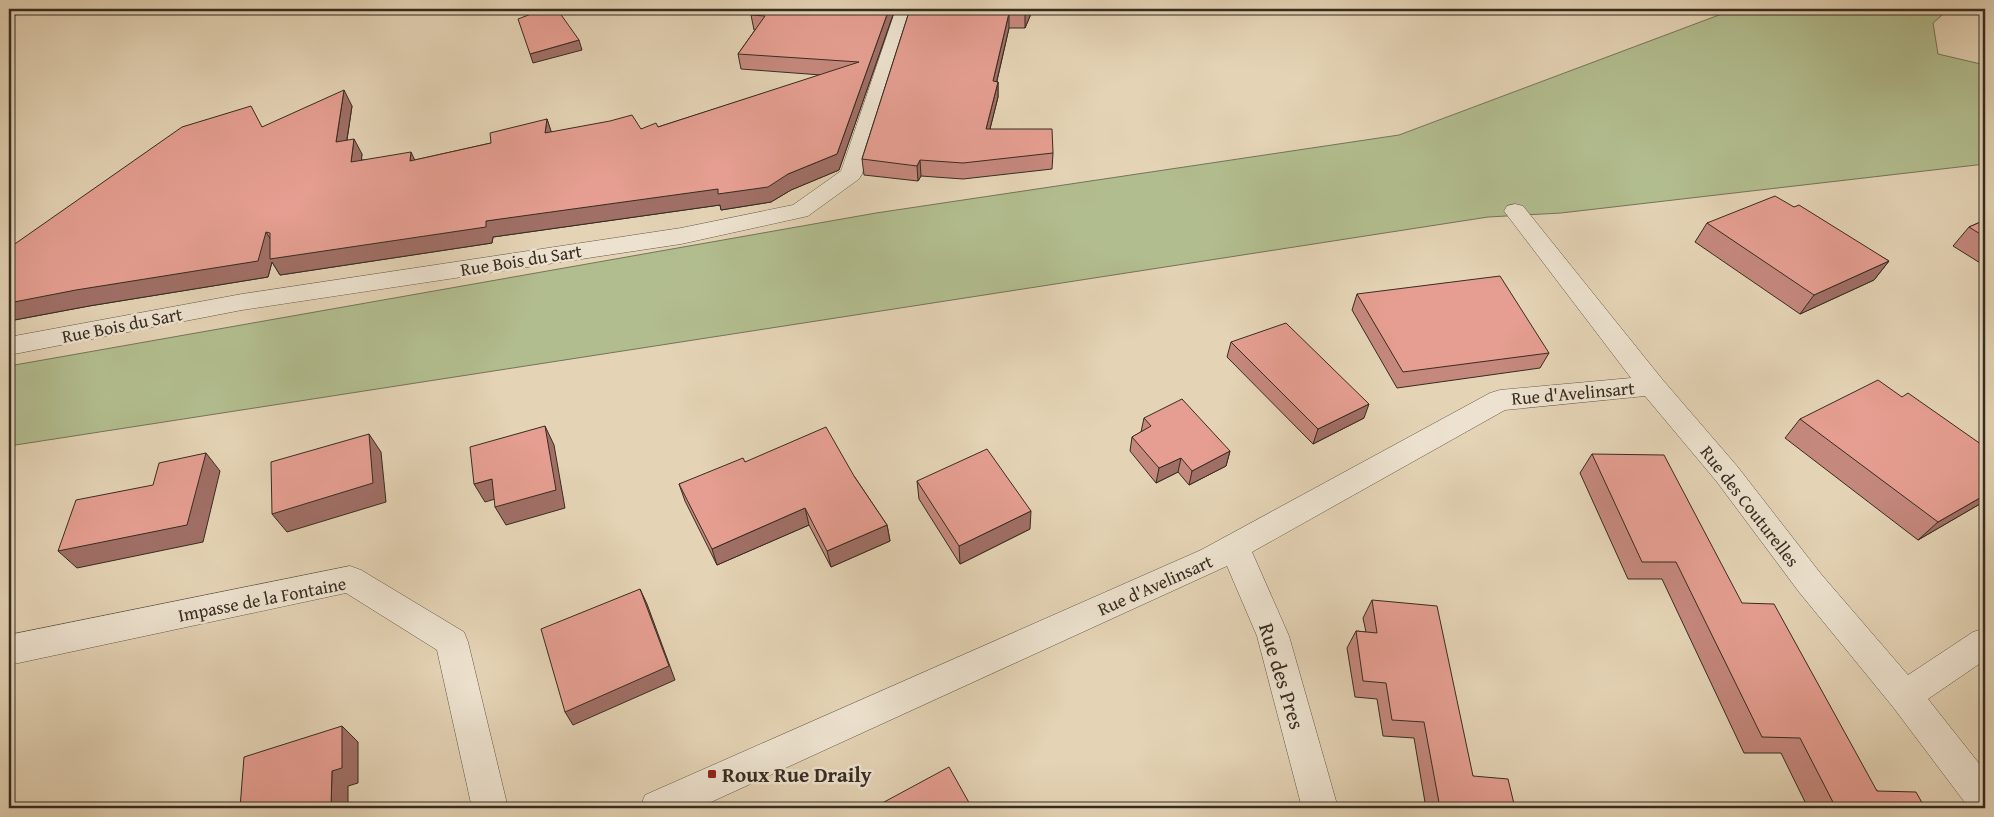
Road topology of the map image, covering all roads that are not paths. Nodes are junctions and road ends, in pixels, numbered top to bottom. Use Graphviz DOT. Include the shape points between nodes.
graph roads {
  1 [pos="905,9"];
  2 [pos="1515,211"];
  3 [pos="9,346"];
  4 [pos="1652,386"];
  5 [pos="1235,546"];
  6 [pos="1985,642"];
  7 [pos="9,650"];
  8 [pos="1905,696"];
  9 [pos="1985,800"];
  10 [pos="490,808"];
  11 [pos="658,808"];
  12 [pos="1320,808"];
  1 -- 3 [label="street, Rue Bois du Sart" via="851,174 800,211 681,236 242,302"];
  2 -- 4 [label="street, Rue des Couturelles"];
  4 -- 5 [label="street, Rue d'Avelinsart" via="1500,400"];
  4 -- 8 [label="street, Rue des Couturelles"];
  5 -- 11 [label="street, Rue d'Avelinsart"];
  5 -- 12 [label="street, Rue des Pres" via="1273,636"];
  6 -- 8 [label="street"];
  7 -- 10 [label="street, Impasse de la Fontaine" via="350,579 452,642"];
  8 -- 9 [label="street, Rue des Couturelles"];
}
